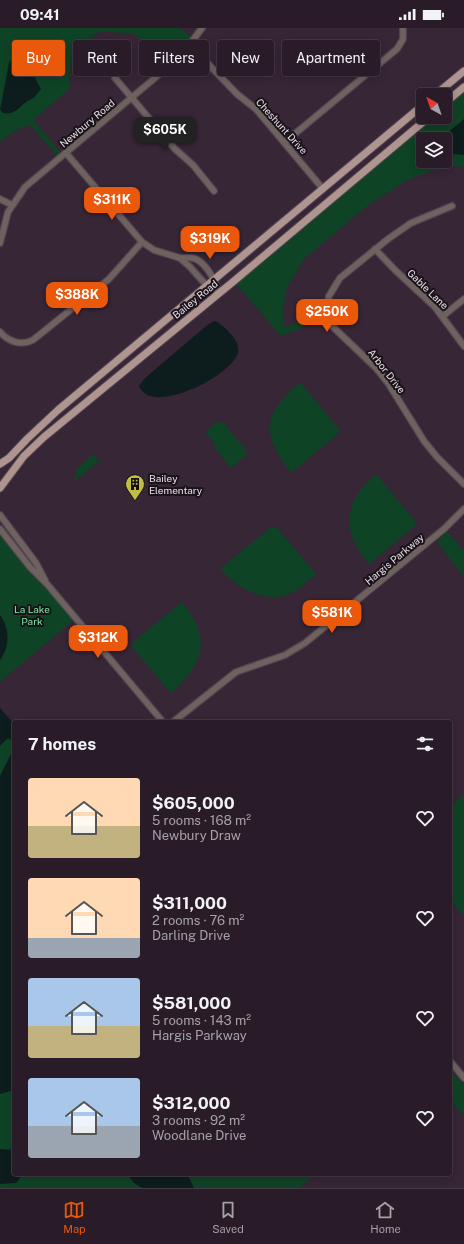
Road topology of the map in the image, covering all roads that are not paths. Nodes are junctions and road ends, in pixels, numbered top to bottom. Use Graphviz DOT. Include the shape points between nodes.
graph roads {
  1 [pos="202,28"];
  2 [pos="403,28"];
  3 [pos="194,40"];
  4 [pos="209,65"];
  5 [pos="464,71"];
  6 [pos="158,76"];
  7 [pos="114,78"];
  8 [pos="464,87"];
  9 [pos="443,88"];
  10 [pos="452,97"];
  11 [pos="132,98"];
  12 [pos="416,111"];
  13 [pos="421,124"];
  14 [pos="285,142"];
  15 [pos="66,153"];
  16 [pos="323,189"];
  17 [pos="214,191"];
  18 [pos="0,199"];
  19 [pos="12,205"];
  20 [pos="452,206"];
  21 [pos="142,242"];
  22 [pos="0,243"];
  23 [pos="375,249"];
  24 [pos="180,258"];
  25 [pos="215,280"];
  26 [pos="208,286"];
  27 [pos="219,292"];
  28 [pos="464,299"];
  29 [pos="443,316"];
  30 [pos="0,332"];
  31 [pos="464,346"];
  32 [pos="0,464"];
  33 [pos="0,484"];
  34 [pos="464,484"];
  35 [pos="0,490"];
  36 [pos="464,509"];
  37 [pos="0,516"];
  38 [pos="0,529"];
  39 [pos="47,584"];
  40 [pos="161,720"];
  41 [pos="176,720"];
  42 [pos="452,1063"];
  43 [pos="464,1078"];
  1 -- 3 [label="street, Newbury Road"];
  2 -- 14 [label="street" via="403,39 397,49"];
  4 -- 14 [label="street, Cheshunt Drive" via="237,94 256,109"];
  5 -- 9 [label="main road"];
  6 -- 11 [label="street, Newbury Road"];
  7 -- 11 [label="street"];
  8 -- 10 [label="main road"];
  11 -- 15 [label="street, Newbury Road"];
  11 -- 17 [label="street"];
  12 -- 16 [label="main road, Bailey Road"];
  13 -- 27 [label="main road, Bailey Road"];
  14 -- 16 [label="street, Cheshunt Drive"];
  15 -- 19 [label="street, Newbury Road" via="25,187"];
  15 -- 21 [label="street"];
  16 -- 25 [label="main road, Bailey Road"];
  18 -- 19 [label="street"];
  19 -- 22 [label="street, Newbury Road"];
  20 -- 23 [label="street, Arbor Drive" via="411,223"];
  21 -- 24 [label="street"];
  21 -- 30 [label="street" via="109,279 33,340 18,343"];
  23 -- 29 [label="street, Gable Lane"];
  23 -- 34 [label="street, Arbor Drive" via="335,285 328,301 329,318 333,327 376,368 424,441"];
  24 -- 25 [label="street" via="196,259"];
  24 -- 26 [label="street"];
  25 -- 26 [label="main road, Bailey Road"];
  25 -- 27 [label="street"];
  26 -- 27 [label="street"];
  26 -- 32 [label="main road, Bailey Road" via="58,410"];
  27 -- 35 [label="main road, Bailey Road" via="44,437 24,456"];
  28 -- 29 [label="street"];
  29 -- 31 [label="street, Gable Lane"];
  33 -- 35 [label="main road"];
  36 -- 41 [label="street, Hargis Parkway" via="445,528 305,643 285,655 236,672"];
  37 -- 39 [label="street" via="36,563"];
  38 -- 39 [label="street"];
  39 -- 40 [label="street"];
  42 -- 43 [label="street"];
}
